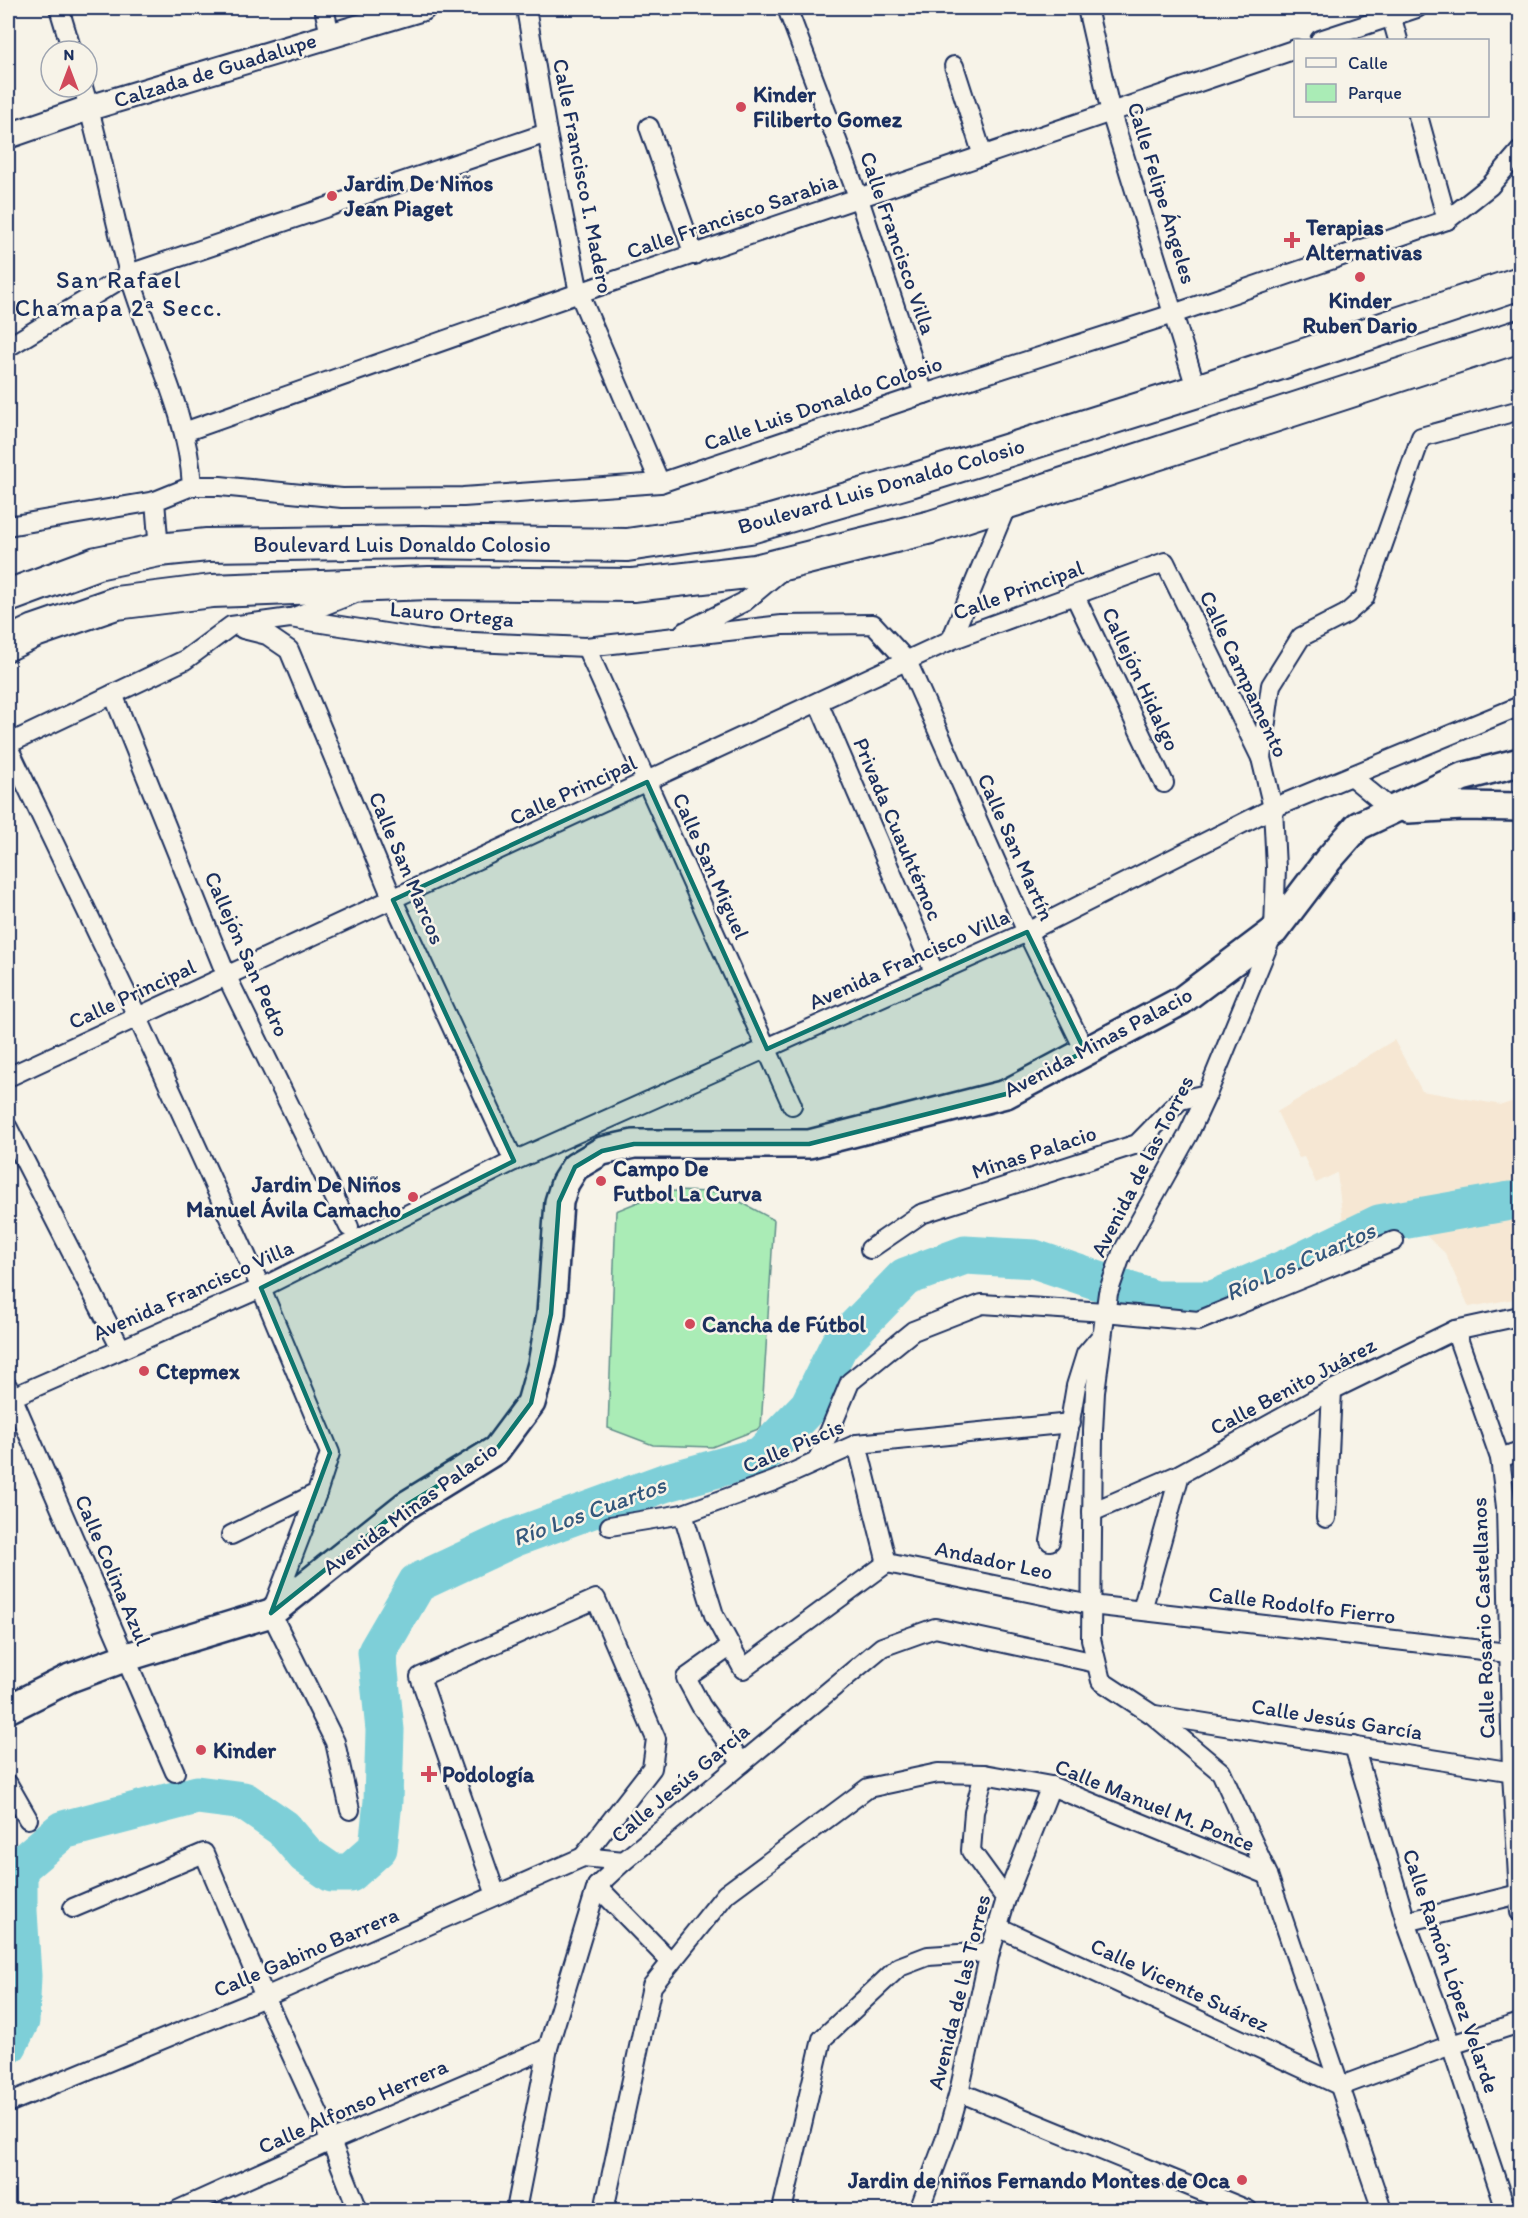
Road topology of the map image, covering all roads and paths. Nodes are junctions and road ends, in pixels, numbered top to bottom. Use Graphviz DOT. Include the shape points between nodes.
graph roads {
  1 [pos="59,8"];
  2 [pos="324,8"];
  3 [pos="423,8"];
  4 [pos="526,8"];
  5 [pos="787,8"];
  6 [pos="1087,8"];
  7 [pos="1417,8"];
  8 [pos="1390,12"];
  9 [pos="330,35"];
  10 [pos="68,39"];
  11 [pos="1322,39"];
  12 [pos="1398,39"];
  13 [pos="1294,50"];
  14 [pos="954,66"];
  15 [pos="99,94"];
  16 [pos="82,99"];
  17 [pos="86,99"];
  18 [pos="1112,113"];
  19 [pos="1418,117"];
  20 [pos="649,127"];
  21 [pos="547,133"];
  22 [pos="8,136"];
  23 [pos="1521,151"];
  24 [pos="982,156"];
  25 [pos="859,199"];
  26 [pos="1447,220"];
  27 [pos="694,255"];
  28 [pos="129,274"];
  29 [pos="1521,283"];
  30 [pos="579,293"];
  31 [pos="1173,315"];
  32 [pos="1521,336"];
  33 [pos="8,347"];
  34 [pos="1197,391"];
  35 [pos="924,394"];
  36 [pos="1521,410"];
  37 [pos="184,432"];
  38 [pos="660,483"];
  39 [pos="192,486"];
  40 [pos="155,501"];
  41 [pos="1008,502"];
  42 [pos="8,526"];
  43 [pos="159,550"];
  44 [pos="792,562"];
  45 [pos="1165,562"];
  46 [pos="375,585"];
  47 [pos="8,596"];
  48 [pos="1075,596"];
  49 [pos="290,618"];
  50 [pos="231,626"];
  51 [pos="671,638"];
  52 [pos="951,640"];
  53 [pos="8,644"];
  54 [pos="586,648"];
  55 [pos="907,661"];
  56 [pos="113,694"];
  57 [pos="818,702"];
  58 [pos="1521,706"];
  59 [pos="8,746"];
  60 [pos="1261,758"];
  61 [pos="1521,762"];
  62 [pos="1351,776"];
  63 [pos="647,782"];
  64 [pos="1164,783"];
  65 [pos="1521,807"];
  66 [pos="1273,808"];
  67 [pos="1392,810"];
  68 [pos="393,900"];
  69 [pos="1274,931"];
  70 [pos="1028,932"];
  71 [pos="935,974"];
  72 [pos="227,976"];
  73 [pos="138,1018"];
  74 [pos="767,1049"];
  75 [pos="1085,1051"];
  76 [pos="8,1077"];
  77 [pos="1207,1095"];
  78 [pos="792,1105"];
  79 [pos="8,1128"];
  80 [pos="559,1141"];
  81 [pos="514,1161"];
  82 [pos="574,1167"];
  83 [pos="349,1227"];
  84 [pos="1394,1241"];
  85 [pos="870,1249"];
  86 [pos="261,1288"];
  87 [pos="1105,1312"];
  88 [pos="1521,1316"];
  89 [pos="1455,1330"];
  90 [pos="1102,1335"];
  91 [pos="121,1349"];
  92 [pos="1332,1389"];
  93 [pos="9,1395"];
  94 [pos="1071,1423"];
  95 [pos="857,1444"];
  96 [pos="1521,1451"];
  97 [pos="1500,1458"];
  98 [pos="818,1459"];
  99 [pos="1180,1474"];
  100 [pos="317,1493"];
  101 [pos="1092,1512"];
  102 [pos="683,1514"];
  103 [pos="1326,1518"];
  104 [pos="610,1526"];
  105 [pos="231,1535"];
  106 [pos="1050,1541"];
  107 [pos="887,1563"];
  108 [pos="1091,1605"];
  109 [pos="1142,1610"];
  110 [pos="271,1613"];
  111 [pos="1514,1614"];
  112 [pos="731,1646"];
  113 [pos="1508,1653"];
  114 [pos="124,1658"];
  115 [pos="1096,1663"];
  116 [pos="8,1709"];
  117 [pos="1153,1715"];
  118 [pos="1354,1746"];
  119 [pos="742,1763"];
  120 [pos="175,1772"];
  121 [pos="1516,1773"];
  122 [pos="984,1774"];
  123 [pos="8,1784"];
  124 [pos="1051,1786"];
  125 [pos="350,1810"];
  126 [pos="28,1819"];
  127 [pos="583,1857"];
  128 [pos="624,1861"];
  129 [pos="1268,1875"];
  130 [pos="597,1886"];
  131 [pos="496,1895"];
  132 [pos="1006,1899"];
  133 [pos="1520,1903"];
  134 [pos="73,1908"];
  135 [pos="1406,1922"];
  136 [pos="998,1927"];
  137 [pos="990,1952"];
  138 [pos="671,1962"];
  139 [pos="266,1997"];
  140 [pos="1521,2023"];
  141 [pos="1451,2046"];
  142 [pos="548,2048"];
  143 [pos="1341,2086"];
  144 [pos="959,2092"];
  145 [pos="8,2103"];
  146 [pos="331,2141"];
  147 [pos="178,2211"];
  148 [pos="358,2211"];
  149 [pos="516,2211"];
  150 [pos="604,2211"];
  151 [pos="782,2211"];
  152 [pos="919,2211"];
  153 [pos="1248,2211"];
  154 [pos="1382,2211"];
  155 [pos="1506,2211"];
  1 -- 10 [label="street"];
  2 -- 9 [label="street"];
  3 -- 9 [label="street, Calzada de Guadalupe"];
  4 -- 21 [label="street, Calle Francisco I. Madero"];
  5 -- 25 [label="street, Calle Francisco Villa"];
  6 -- 18 [label="street, Calle Felipe Ángeles"];
  7 -- 8 [label="street"];
  8 -- 11 [label="street"];
  8 -- 12 [label="street"];
  9 -- 15 [label="street, Calzada de Guadalupe"];
  13 -- 18 [label="street, Calle Francisco Sarabia"];
  14 -- 24 [label="street"];
  16 -- 22 [label="street, Calzada de Guadalupe"];
  17 -- 28 [label="street"];
  18 -- 24 [label="street, Calle Francisco Sarabia"];
  18 -- 31 [label="street, Calle Felipe Ángeles"];
  19 -- 26 [label="street"];
  20 -- 27 [label="street"];
  21 -- 28 [label="street"];
  21 -- 30 [label="street, Calle Francisco I. Madero"];
  23 -- 26 [label="street, Calle Luis Donaldo Colosio" via="1490,186"];
  24 -- 25 [label="street, Calle Francisco Sarabia"];
  25 -- 27 [label="street, Calle Francisco Sarabia"];
  25 -- 35 [label="street, Calle Francisco Villa"];
  26 -- 31 [label="street, Calle Luis Donaldo Colosio"];
  27 -- 30 [label="street, Calle Francisco Sarabia"];
  28 -- 33 [label="street"];
  28 -- 37 [label="street"];
  29 -- 34 [label="highway, Boulevard Luis Donaldo Colosio"];
  30 -- 37 [label="street, Calle Francisco Sarabia"];
  30 -- 38 [label="street, Calle Francisco I. Madero"];
  31 -- 34 [label="street, Calle Felipe Ángeles"];
  31 -- 35 [label="street, Calle Luis Donaldo Colosio"];
  32 -- 41 [label="highway, Boulevard Luis Donaldo Colosio"];
  34 -- 43 [label="highway, Boulevard Luis Donaldo Colosio" via="750,527 627,545 423,542 207,545"];
  35 -- 38 [label="street, Calle Luis Donaldo Colosio"];
  36 -- 60 [label="street" via="1421,437 1364,598 1346,614 1301,637 1270,685"];
  37 -- 39 [label="street"];
  38 -- 39 [label="street, Calle Luis Donaldo Colosio" via="463,497 342,498"];
  39 -- 40 [label="street"];
  40 -- 42 [label="street"];
  40 -- 43 [label="street"];
  41 -- 44 [label="highway, Boulevard Luis Donaldo Colosio" via="931,527"];
  41 -- 52 [label="street"];
  43 -- 47 [label="highway, Boulevard Luis Donaldo Colosio" via="98,563"];
  44 -- 46 [label="highway, Boulevard Luis Donaldo Colosio" via="755,571 633,585"];
  44 -- 51 [label="street" via="744,602"];
  45 -- 48 [label="street, Calle Principal"];
  45 -- 60 [label="street, Calle Campamento"];
  46 -- 49 [label="street"];
  46 -- 53 [label="highway, Boulevard Luis Donaldo Colosio" via="212,591 116,603"];
  48 -- 52 [label="street, Calle Principal"];
  48 -- 64 [label="street, Callejón Hidalgo"];
  49 -- 50 [label="street, Lauro Ortega"];
  49 -- 54 [label="street, Lauro Ortega" via="430,640"];
  50 -- 56 [label="street, Lauro Ortega" via="184,660"];
  50 -- 68 [label="street, Calle San Marcos" via="267,635 289,650"];
  51 -- 54 [label="street, Lauro Ortega"];
  51 -- 55 [label="street, Lauro Ortega" via="782,625 873,624"];
  52 -- 55 [label="street, Calle Principal"];
  54 -- 63 [label="street, Calle San Miguel"];
  55 -- 57 [label="street, Calle Principal"];
  55 -- 70 [label="street, Calle San Martín"];
  56 -- 59 [label="street, Lauro Ortega"];
  56 -- 72 [label="street, Callejón San Pedro"];
  57 -- 63 [label="street, Calle Principal"];
  57 -- 71 [label="street, Privada Cuauhtémoc"];
  58 -- 62 [label="street, Avenida Francisco Villa"];
  59 -- 73 [label="street"];
  60 -- 66 [label="street, Calle Campamento"];
  61 -- 67 [label="main road" via="1462,777"];
  62 -- 66 [label="street, Avenida Francisco Villa"];
  62 -- 67 [label="street"];
  63 -- 68 [label="street, Calle Principal"];
  63 -- 74 [label="street, Calle San Miguel"];
  65 -- 67 [label="main road, Avenida Minas Palacio"];
  66 -- 69 [label="street, Avenida de las Torres"];
  66 -- 70 [label="street, Avenida Francisco Villa"];
  67 -- 69 [label="main road, Avenida Minas Palacio" via="1358,826"];
  68 -- 72 [label="street, Calle Principal"];
  68 -- 81 [label="street, Calle San Marcos"];
  69 -- 75 [label="main road, Avenida Minas Palacio" via="1181,1001"];
  69 -- 77 [label="street, Avenida de las Torres"];
  70 -- 71 [label="street, Avenida Francisco Villa"];
  70 -- 75 [label="street, Calle San Martín"];
  71 -- 74 [label="street, Avenida Francisco Villa"];
  72 -- 73 [label="street, Calle Principal"];
  72 -- 83 [label="street, Callejón San Pedro"];
  73 -- 76 [label="street, Calle Principal"];
  73 -- 86 [label="street"];
  74 -- 78 [label="street, Calle San Miguel"];
  74 -- 80 [label="street, Avenida Francisco Villa"];
  75 -- 82 [label="main road, Avenida Minas Palacio" via="1006,1094 810,1144 634,1144 602,1151"];
  77 -- 85 [label="street, Minas Palacio" via="1180,1100 1137,1144 921,1214"];
  77 -- 87 [label="street, Avenida de las Torres" via="1122,1253"];
  79 -- 91 [label="street"];
  80 -- 81 [label="street, Avenida Francisco Villa"];
  80 -- 82 [label="street"];
  81 -- 86 [label="street, Avenida Francisco Villa"];
  82 -- 110 [label="main road, Avenida Minas Palacio" via="559,1202 551,1314 531,1404 496,1450 405,1506"];
  84 -- 87 [label="street" via="1198,1321"];
  86 -- 91 [label="street, Avenida Francisco Villa"];
  86 -- 100 [label="street" via="330,1453"];
  87 -- 90 [label="street, Avenida de las Torres"];
  87 -- 98 [label="street" via="982,1304 912,1331 850,1382"];
  88 -- 89 [label="street, Calle Benito Juárez"];
  89 -- 92 [label="street, Calle Benito Juárez"];
  89 -- 97 [label="street, Calle Rosario Castellanos"];
  90 -- 94 [label="street" via="1086,1354"];
  90 -- 101 [label="street, Avenida de las Torres" via="1095,1392"];
  91 -- 93 [label="street, Avenida Francisco Villa"];
  92 -- 99 [label="street, Calle Benito Juárez"];
  92 -- 103 [label="street"];
  93 -- 114 [label="street, Calle Colina Azul"];
  94 -- 95 [label="street, Calle Piscis"];
  94 -- 106 [label="street"];
  95 -- 98 [label="street, Calle Piscis"];
  95 -- 107 [label="street"];
  96 -- 97 [label="street"];
  97 -- 111 [label="street, Calle Rosario Castellanos"];
  98 -- 102 [label="street, Calle Piscis" via="774,1481"];
  99 -- 101 [label="street, Calle Benito Juárez"];
  99 -- 109 [label="street"];
  100 -- 105 [label="street"];
  100 -- 110 [label="street"];
  101 -- 108 [label="street, Avenida de las Torres"];
  102 -- 104 [label="street, Calle Piscis"];
  102 -- 112 [label="street" via="714,1615"];
  107 -- 108 [label="street, Andador Leo"];
  107 -- 112 [label="street" via="743,1669"];
  108 -- 109 [label="street, Calle Rodolfo Fierro"];
  108 -- 115 [label="street, Avenida de las Torres"];
  109 -- 113 [label="street, Calle Rodolfo Fierro"];
  110 -- 114 [label="main road, Avenida Minas Palacio"];
  110 -- 125 [label="street" via="335,1742"];
  111 -- 113 [label="street, Calle Rosario Castellanos"];
  112 -- 119 [label="street" via="686,1678"];
  113 -- 121 [label="street, Calle Rosario Castellanos"];
  114 -- 116 [label="main road, Avenida Minas Palacio" via="70,1678"];
  114 -- 120 [label="street, Calle Colina Azul"];
  115 -- 117 [label="street, Calle Manuel M. Ponce" via="1101,1681"];
  115 -- 119 [label="street, Calle Jesús García" via="935,1628 882,1647"];
  117 -- 118 [label="street, Calle Jesús García"];
  117 -- 129 [label="street, Calle Manuel M. Ponce" via="1221,1772"];
  118 -- 121 [label="street, Calle Jesús García"];
  118 -- 135 [label="street, Calle Ramón López Velarde"];
  119 -- 128 [label="street, Calle Jesús García"];
  121 -- 133 [label="street, Calle Rosario Castellanos"];
  122 -- 124 [label="street, Calle Manuel M. Ponce"];
  122 -- 132 [label="street" via="974,1812 971,1851"];
  122 -- 138 [label="street, Calle Manuel M. Ponce" via="938,1773 868,1788 726,1893"];
  123 -- 126 [label="street"];
  124 -- 129 [label="street, Calle Manuel M. Ponce"];
  124 -- 132 [label="street, Avenida de las Torres"];
  127 -- 128 [label="street, Calle Gabino Barrera"];
  127 -- 131 [label="street, Calle Gabino Barrera"];
  127 -- 131 [label="street" via="652,1768 656,1739 596,1599 420,1677"];
  128 -- 130 [label="street, Calle Jesús García"];
  129 -- 143 [label="street, Calle Manuel M. Ponce"];
  130 -- 138 [label="street"];
  130 -- 142 [label="street"];
  131 -- 139 [label="street, Calle Gabino Barrera"];
  132 -- 136 [label="street, Avenida de las Torres"];
  133 -- 135 [label="street"];
  134 -- 139 [label="street" via="204,1853"];
  135 -- 141 [label="street, Calle Ramón López Velarde"];
  136 -- 137 [label="street, Avenida de las Torres"];
  136 -- 143 [label="street, Calle Vicente Suárez"];
  137 -- 144 [label="street, Avenida de las Torres"];
  137 -- 151 [label="street" via="928,1956 899,1967 822,2039"];
  138 -- 150 [label="street, Calle Manuel M. Ponce" via="652,1986"];
  139 -- 145 [label="street, Calle Gabino Barrera"];
  139 -- 146 [label="street"];
  140 -- 141 [label="street"];
  141 -- 143 [label="street"];
  141 -- 155 [label="street, Calle Ramón López Velarde"];
  142 -- 146 [label="street, Calle Alfonso Herrera"];
  142 -- 149 [label="street"];
  143 -- 154 [label="street, Calle Manuel M. Ponce"];
  144 -- 152 [label="street, Avenida de las Torres"];
  144 -- 153 [label="street"];
  146 -- 147 [label="street, Calle Alfonso Herrera"];
  146 -- 148 [label="street"];
}
